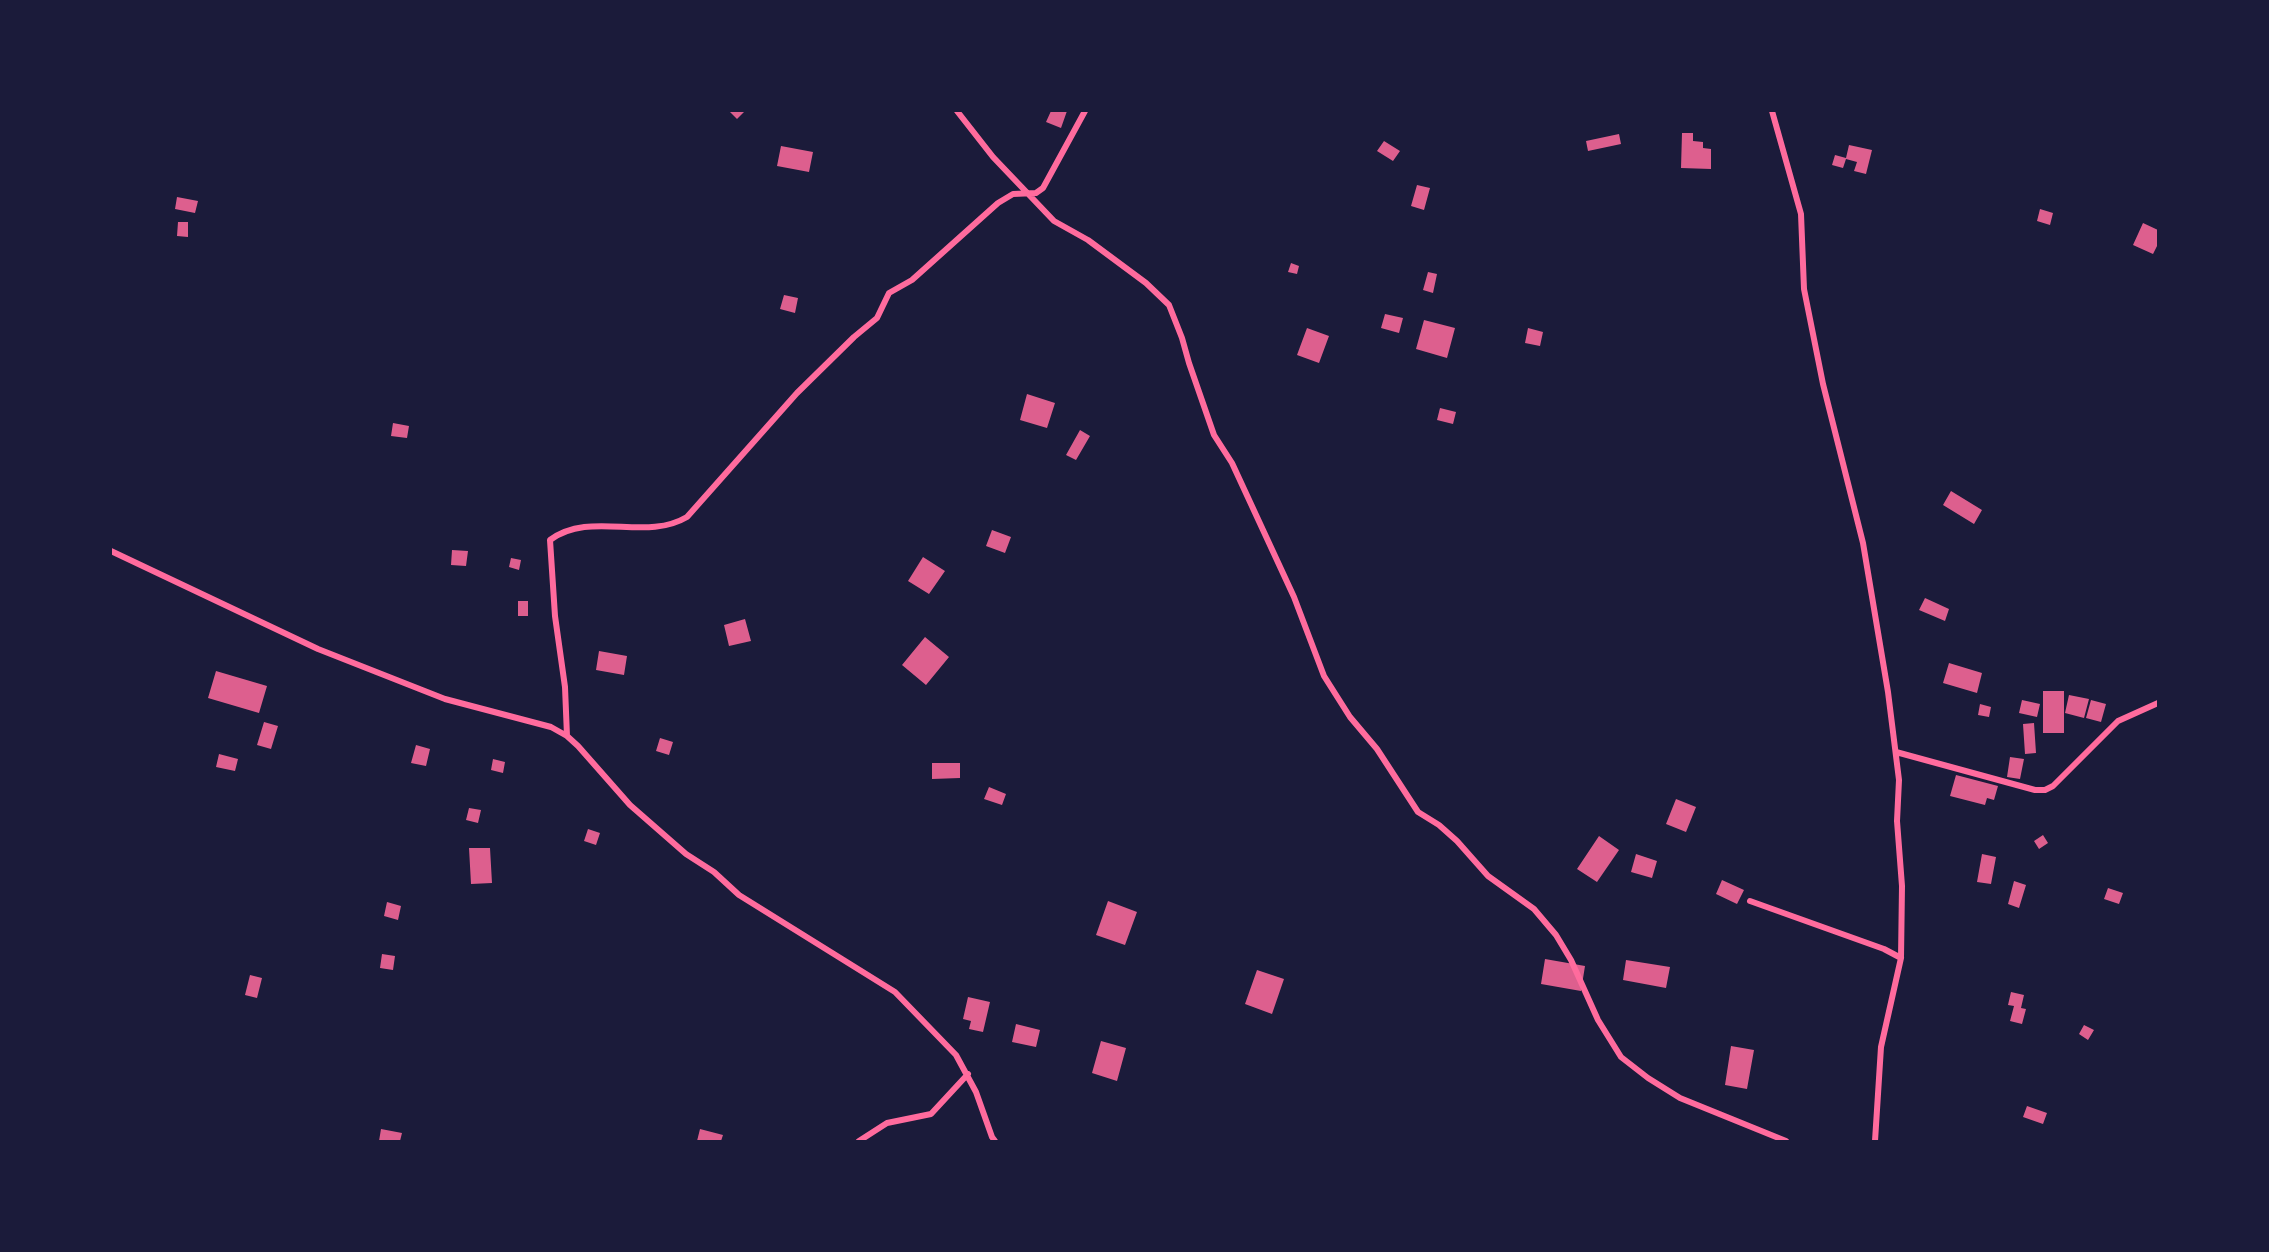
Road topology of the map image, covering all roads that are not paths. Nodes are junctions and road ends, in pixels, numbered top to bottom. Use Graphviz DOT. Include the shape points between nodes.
graph roads {
  1 [pos="957,111"];
  2 [pos="1085,111"];
  3 [pos="1772,111"];
  4 [pos="1028,194"];
  5 [pos="111,551"];
  6 [pos="2158,703"];
  7 [pos="567,736"];
  8 [pos="1896,752"];
  9 [pos="1750,901"];
  10 [pos="1900,958"];
  11 [pos="968,1074"];
  12 [pos="859,1141"];
  13 [pos="995,1141"];
  14 [pos="1786,1141"];
  15 [pos="1875,1141"];
  1 -- 4 [label="street"];
  2 -- 4 [label="street" via="1043,188"];
  3 -- 8 [label="street" via="1801,214 1804,289 1863,543"];
  4 -- 7 [label="street" via="1013,194 998,203 912,280 889,293 877,318 797,393 687,517 651,527 581,527 550,540"];
  4 -- 14 [label="street" via="1054,221 1088,240 1169,305 1214,435 1232,463 1294,597 1324,676 1418,812 1457,841 1488,876 1534,909 1556,935 1621,1057 1680,1098"];
  5 -- 7 [label="street" via="318,649 445,699 551,727"];
  6 -- 8 [label="street" via="2118,721 2045,790"];
  7 -- 11 [label="street" via="630,806 686,854 739,895 895,992 956,1055"];
  8 -- 10 [label="street" via="1902,886"];
  9 -- 10 [label="street"];
  10 -- 15 [label="street" via="1881,1047"];
  11 -- 12 [label="street" via="931,1114 887,1123"];
  11 -- 13 [label="street"];
}
